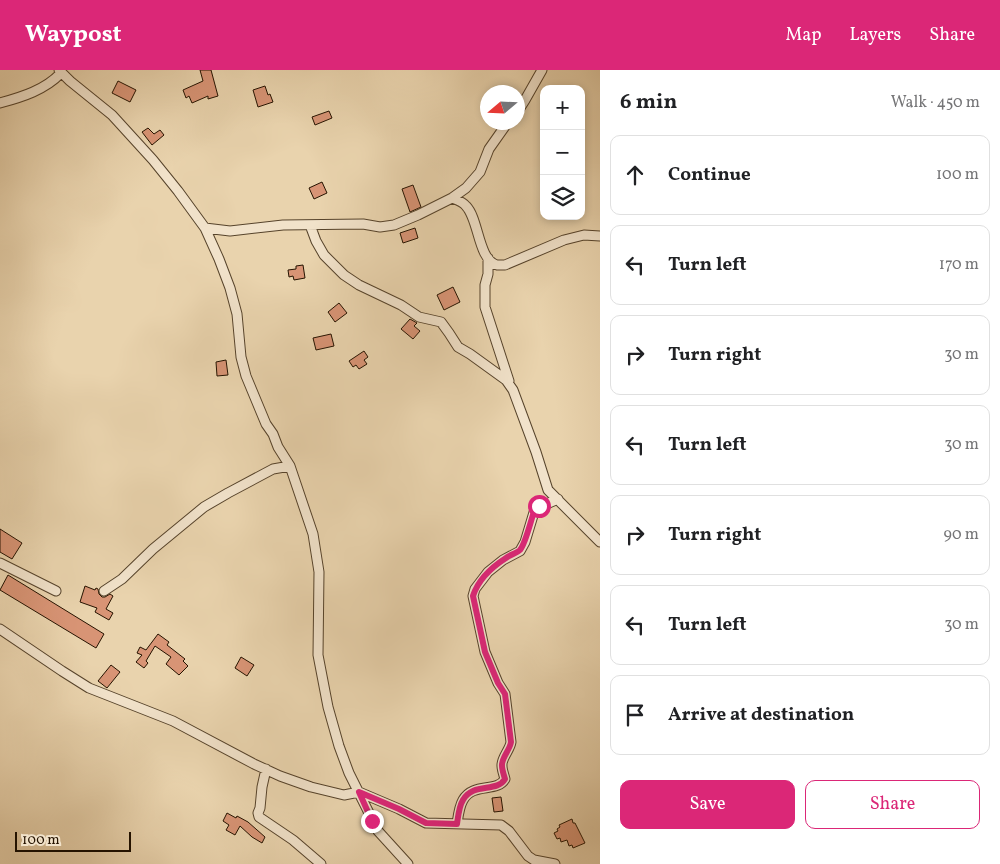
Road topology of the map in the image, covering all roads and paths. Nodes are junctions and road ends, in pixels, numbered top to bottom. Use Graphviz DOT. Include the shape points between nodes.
graph roads {
  1 [pos="542,70"];
  2 [pos="60,72"];
  3 [pos="525,100"];
  4 [pos="0,103"];
  5 [pos="502,130"];
  6 [pos="452,198"];
  7 [pos="310,225"];
  8 [pos="205,228"];
  9 [pos="600,236"];
  10 [pos="488,258"];
  11 [pos="510,384"];
  12 [pos="290,466"];
  13 [pos="558,499"];
  14 [pos="600,542"];
  15 [pos="0,563"];
  16 [pos="56,591"];
  17 [pos="104,591"];
  18 [pos="0,629"];
  19 [pos="266,769"];
  20 [pos="359,792"];
  21 [pos="457,824"];
  22 [pos="321,864"];
  23 [pos="408,864"];
  24 [pos="555,864"];
  1 -- 3 [label="street"];
  2 -- 4 [label="street" via="43,87"];
  2 -- 8 [label="street" via="130,134"];
  5 -- 6 [label="street" via="490,148 480,172"];
  6 -- 7 [label="street" via="418,215 380,227 363,224"];
  6 -- 10 [label="street" via="466,206 472,215"];
  7 -- 8 [label="street" via="230,231"];
  7 -- 11 [label="street" via="324,255 344,275 419,316 441,322 458,347 498,372"];
  8 -- 12 [label="street" via="230,288 246,376 266,424"];
  9 -- 10 [label="street" via="584,235 564,240 505,265 497,265"];
  10 -- 11 [label="street" via="485,307"];
  11 -- 13 [label="street" via="546,486"];
  12 -- 17 [label="street" via="273,469 204,507"];
  12 -- 20 [label="street" via="313,534 319,572 318,655 322,680 339,746"];
  13 -- 14 [label="street"];
  13 -- 21 [label="street" via="535,509 520,551 488,572 475,589 473,596 485,652 505,694 511,742 502,761 503,783 469,792 462,801"];
  15 -- 16 [label="street"];
  18 -- 19 [label="street" via="89,688 173,721"];
  19 -- 20 [label="street" via="344,795"];
  19 -- 22 [label="street" via="259,817"];
  20 -- 21 [label="street" via="426,823"];
  20 -- 23 [label="street" via="378,831"];
  21 -- 24 [label="street" via="501,825 528,856"];
}
